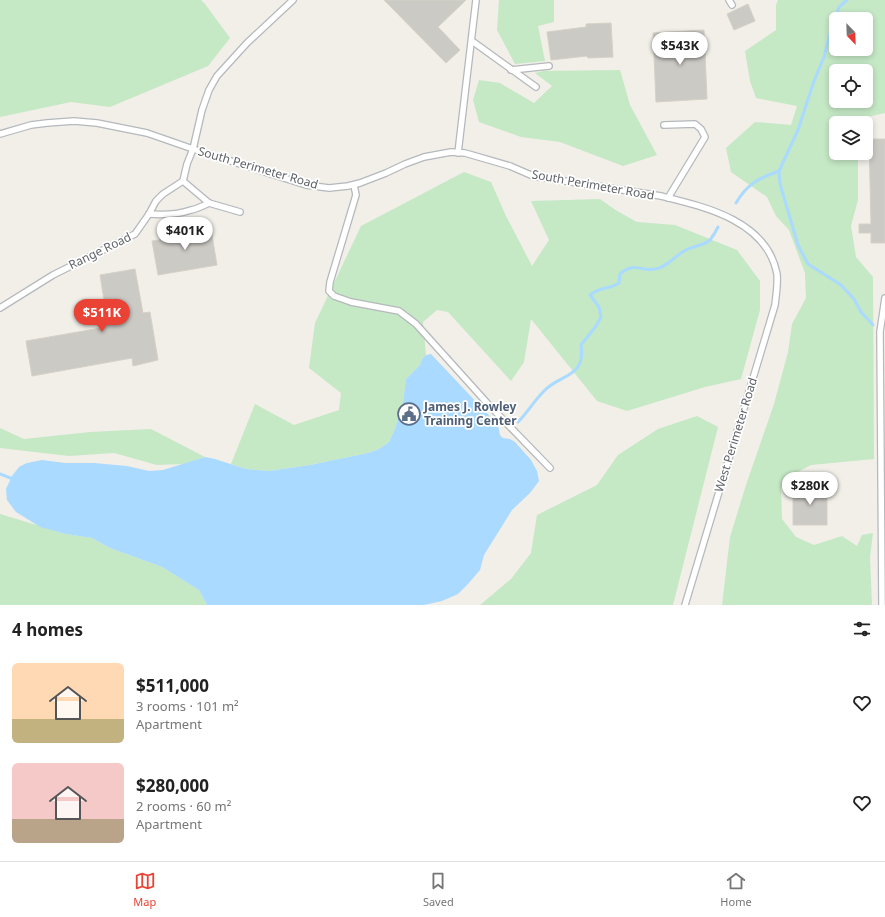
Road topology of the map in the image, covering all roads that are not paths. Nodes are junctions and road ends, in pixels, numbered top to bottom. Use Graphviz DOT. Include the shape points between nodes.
graph roads {
  1 [pos="293,0"];
  2 [pos="476,0"];
  3 [pos="472,41"];
  4 [pos="548,66"];
  5 [pos="510,70"];
  6 [pos="536,87"];
  7 [pos="664,124"];
  8 [pos="0,134"];
  9 [pos="193,149"];
  10 [pos="458,153"];
  11 [pos="183,180"];
  12 [pos="354,185"];
  13 [pos="668,198"];
  14 [pos="209,203"];
  15 [pos="240,212"];
  16 [pos="149,214"];
  17 [pos="773,263"];
  18 [pos="885,298"];
  19 [pos="0,308"];
  20 [pos="883,389"];
  21 [pos="550,468"];
  22 [pos="884,476"];
  23 [pos="686,605"];
  24 [pos="882,605"];
  1 -- 9 [label="lane" via="247,43 218,76 209,90 202,110"];
  2 -- 3 [label="lane"];
  3 -- 5 [label="lane"];
  3 -- 10 [label="lane"];
  4 -- 5 [label="lane"];
  5 -- 6 [label="lane"];
  7 -- 13 [label="lane" via="695,124 705,138"];
  8 -- 9 [label="lane, South Perimeter Road" via="31,125 74,121 147,133"];
  9 -- 11 [label="lane"];
  9 -- 12 [label="lane, South Perimeter Road" via="306,185 336,188"];
  10 -- 12 [label="lane, South Perimeter Road" via="424,157"];
  10 -- 13 [label="lane, South Perimeter Road" via="492,160 533,176"];
  11 -- 14 [label="lane"];
  11 -- 16 [label="lane, Range Road" via="163,194"];
  12 -- 21 [label="lane" via="356,195 329,292 351,302 399,311 416,324 493,410"];
  13 -- 17 [label="lane, South Perimeter Road" via="723,216 748,228 767,248"];
  14 -- 15 [label="lane"];
  14 -- 16 [label="lane" via="182,213"];
  16 -- 19 [label="lane, Range Road" via="136,234 53,274"];
  17 -- 23 [label="lane, West Perimeter Road" via="777,286 775,305"];
  18 -- 20 [label="lane" via="880,332"];
  20 -- 22 [label="lane"];
  22 -- 24 [label="lane"];
}
